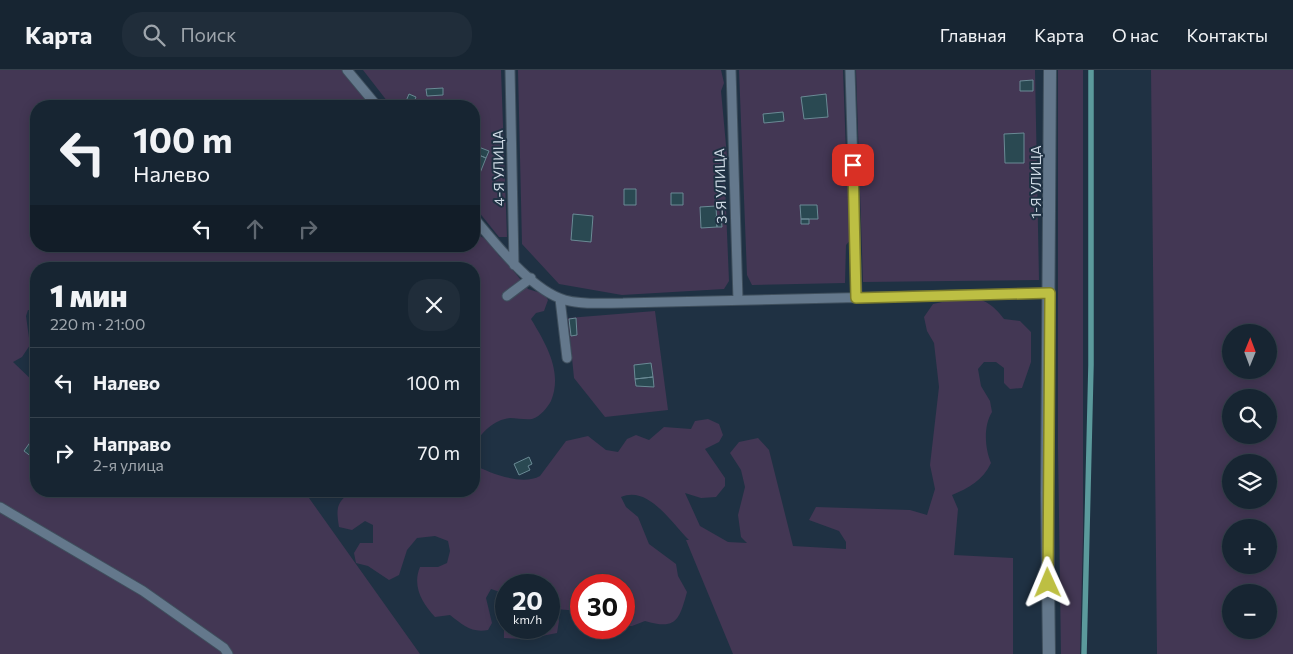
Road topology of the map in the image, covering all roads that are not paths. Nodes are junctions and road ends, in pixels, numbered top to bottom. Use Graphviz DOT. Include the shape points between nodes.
graph roads {
  1 [pos="347,70"];
  2 [pos="358,70"];
  3 [pos="510,70"];
  4 [pos="730,70"];
  5 [pos="850,70"];
  6 [pos="1050,70"];
  7 [pos="358,84"];
  8 [pos="373,100"];
  9 [pos="480,225"];
  10 [pos="514,265"];
  11 [pos="531,278"];
  12 [pos="1050,293"];
  13 [pos="507,296"];
  14 [pos="560,298"];
  15 [pos="856,298"];
  16 [pos="738,300"];
  17 [pos="566,358"];
  18 [pos="0,507"];
  19 [pos="228,654"];
  20 [pos="1049,654"];
  1 -- 7 [label="lane"];
  2 -- 7 [label="lane"];
  3 -- 10 [label="lane, 4-Я УЛИЦА"];
  4 -- 16 [label="lane, 3-Я УЛИЦА"];
  5 -- 15 [label="lane"];
  6 -- 12 [label="street, 1-Я УЛИЦА"];
  7 -- 8 [label="lane"];
  9 -- 10 [label="lane"];
  10 -- 11 [label="lane"];
  11 -- 13 [label="lane"];
  11 -- 14 [label="lane"];
  12 -- 15 [label="lane"];
  12 -- 20 [label="street, 1-Я УЛИЦА"];
  14 -- 16 [label="lane" via="598,303"];
  14 -- 17 [label="lane"];
  15 -- 16 [label="lane"];
  18 -- 19 [label="lane" via="143,591"];
}
